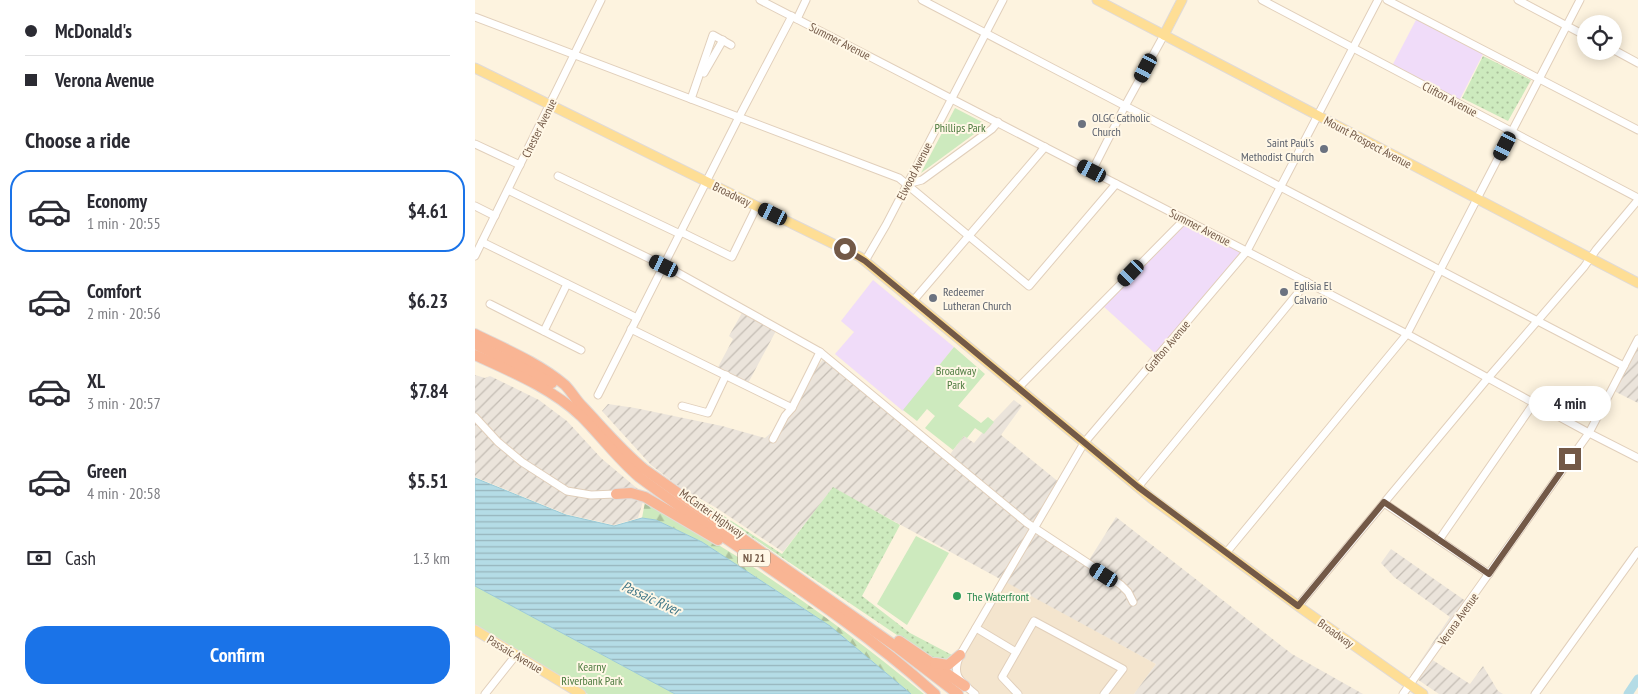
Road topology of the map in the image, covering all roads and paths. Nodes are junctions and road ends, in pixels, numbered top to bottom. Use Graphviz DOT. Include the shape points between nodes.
graph roads {
  1 [pos="601,0"];
  2 [pos="761,0"];
  3 [pos="806,0"];
  4 [pos="922,0"];
  5 [pos="1003,0"];
  6 [pos="1097,0"];
  7 [pos="1182,0"];
  8 [pos="1262,0"];
  9 [pos="1378,0"];
  10 [pos="1387,0"];
  11 [pos="1518,0"];
  12 [pos="1580,0"];
  13 [pos="475,17"];
  14 [pos="794,17"];
  15 [pos="1567,26"];
  16 [pos="1577,31"];
  17 [pos="985,33"];
  18 [pos="1164,35"];
  19 [pos="723,40"];
  20 [pos="731,45"];
  21 [pos="1353,48"];
  22 [pos="1622,54"];
  23 [pos="575,55"];
  24 [pos="1638,63"];
  25 [pos="475,68"];
  26 [pos="1539,79"];
  27 [pos="697,86"];
  28 [pos="691,99"];
  29 [pos="951,99"];
  30 [pos="551,104"];
  31 [pos="1125,106"];
  32 [pos="1317,115"];
  33 [pos="739,117"];
  34 [pos="998,122"];
  35 [pos="1638,130"];
  36 [pos="1512,131"];
  37 [pos="475,144"];
  38 [pos="1045,147"];
  39 [pos="520,165"];
  40 [pos="1092,171"];
  41 [pos="559,176"];
  42 [pos="706,181"];
  43 [pos="907,184"];
  44 [pos="1116,184"];
  45 [pos="1280,187"];
  46 [pos="508,190"];
  47 [pos="1477,199"];
  48 [pos="1638,199"];
  49 [pos="475,206"];
  50 [pos="757,206"];
  51 [pos="495,216"];
  52 [pos="1185,219"];
  53 [pos="680,233"];
  54 [pos="968,236"];
  55 [pos="482,242"];
  56 [pos="1247,251"];
  57 [pos="475,256"];
  58 [pos="1590,259"];
  59 [pos="865,261"];
  60 [pos="664,266"];
  61 [pos="1439,270"];
  62 [pos="1307,282"];
  63 [pos="1638,283"];
  64 [pos="567,284"];
  65 [pos="913,301"];
  66 [pos="490,304"];
  67 [pos="637,318"];
  68 [pos="1537,321"];
  69 [pos="631,329"];
  70 [pos="544,331"];
  71 [pos="475,334"];
  72 [pos="1407,334"];
  73 [pos="1638,339"];
  74 [pos="475,344"];
  75 [pos="581,350"];
  76 [pos="820,352"];
  77 [pos="475,355"];
  78 [pos="1624,366"];
  79 [pos="726,376"];
  80 [pos="1487,378"];
  81 [pos="1018,388"];
  82 [pos="598,395"];
  83 [pos="1534,403"];
  84 [pos="581,405"];
  85 [pos="682,406"];
  86 [pos="792,408"];
  87 [pos="475,417"];
  88 [pos="1589,433"];
  89 [pos="773,439"];
  90 [pos="1085,443"];
  91 [pos="1638,458"];
  92 [pos="1138,487"];
  93 [pos="616,494"];
  94 [pos="1384,502"];
  95 [pos="1034,528"];
  96 [pos="1439,540"];
  97 [pos="1638,551"];
  98 [pos="1226,553"];
  99 [pos="1489,574"];
  100 [pos="824,596"];
  101 [pos="811,598"];
  102 [pos="1133,602"];
  103 [pos="1298,606"];
  104 [pos="975,628"];
  105 [pos="475,630"];
  106 [pos="1016,652"];
  107 [pos="516,655"];
  108 [pos="960,655"];
  109 [pos="931,662"];
  110 [pos="965,686"];
  111 [pos="1411,686"];
  112 [pos="485,694"];
  113 [pos="581,694"];
  114 [pos="935,694"];
  115 [pos="958,694"];
  116 [pos="975,694"];
  117 [pos="1018,694"];
  118 [pos="1104,694"];
  119 [pos="1403,694"];
  120 [pos="1423,694"];
  121 [pos="1535,694"];
  1 -- 23 [label="street, Chester Avenue"];
  2 -- 14 [label="street, Summer Avenue"];
  3 -- 14 [label="street"];
  4 -- 17 [label="street"];
  5 -- 17 [label="street, Elwood Avenue"];
  6 -- 18 [label="main road, Mount Prospect Avenue"];
  7 -- 18 [label="main road"];
  8 -- 21 [label="street, Clifton Avenue"];
  9 -- 21 [label="street, Grafton Avenue"];
  10 -- 26 [label="street"];
  11 -- 15 [label="street"];
  12 -- 15 [label="street"];
  13 -- 23 [label="street"];
  14 -- 29 [label="street, Summer Avenue"];
  14 -- 33 [label="street"];
  15 -- 16 [label="street"];
  15 -- 26 [label="street"];
  17 -- 29 [label="street, Elwood Avenue"];
  17 -- 31 [label="street"];
  18 -- 31 [label="street"];
  18 -- 32 [label="main road, Mount Prospect Avenue"];
  19 -- 20 [label="street"];
  19 -- 27 [label="street"];
  19 -- 27 [label="street" via="713,35"];
  21 -- 32 [label="street, Grafton Avenue"];
  21 -- 36 [label="street, Clifton Avenue"];
  22 -- 24 [label="street"];
  23 -- 28 [label="street"];
  23 -- 30 [label="street, Chester Avenue"];
  25 -- 30 [label="main road, Broadway"];
  26 -- 35 [label="street"];
  26 -- 36 [label="street"];
  27 -- 28 [label="street"];
  28 -- 33 [label="street"];
  29 -- 34 [label="street, Summer Avenue"];
  29 -- 43 [label="street, Elwood Avenue"];
  30 -- 39 [label="street, Chester Avenue"];
  30 -- 42 [label="main road, Broadway"];
  31 -- 40 [label="street"];
  31 -- 45 [label="street"];
  32 -- 45 [label="street, Grafton Avenue"];
  32 -- 47 [label="main road, Mount Prospect Avenue"];
  33 -- 42 [label="street"];
  33 -- 43 [label="street" via="896,176"];
  34 -- 38 [label="street, Summer Avenue"];
  34 -- 43 [label="street" via="922,180"];
  36 -- 47 [label="street"];
  36 -- 48 [label="street, Clifton Avenue"];
  37 -- 39 [label="street"];
  38 -- 40 [label="street, Summer Avenue"];
  38 -- 54 [label="street"];
  39 -- 46 [label="street, Chester Avenue"];
  40 -- 44 [label="street, Summer Avenue"];
  41 -- 53 [label="street"];
  42 -- 50 [label="main road, Broadway"];
  42 -- 53 [label="street"];
  43 -- 54 [label="street"];
  43 -- 59 [label="street, Elwood Avenue"];
  44 -- 52 [label="street, Summer Avenue"];
  44 -- 54 [label="street" via="1029,286"];
  45 -- 56 [label="street, Grafton Avenue"];
  45 -- 61 [label="street"];
  46 -- 51 [label="street, Chester Avenue"];
  46 -- 60 [label="street"];
  47 -- 58 [label="main road, Mount Prospect Avenue"];
  47 -- 61 [label="street"];
  48 -- 58 [label="street"];
  49 -- 51 [label="street"];
  50 -- 53 [label="street" via="732,257"];
  50 -- 59 [label="main road, Broadway"];
  51 -- 55 [label="street, Chester Avenue"];
  52 -- 56 [label="street, Summer Avenue"];
  52 -- 81 [label="street"];
  53 -- 60 [label="street"];
  54 -- 65 [label="street"];
  55 -- 57 [label="street, Chester Avenue"];
  55 -- 64 [label="street"];
  56 -- 62 [label="street, Summer Avenue"];
  56 -- 90 [label="street, Grafton Avenue"];
  58 -- 63 [label="main road, Mount Prospect Avenue"];
  58 -- 68 [label="street"];
  59 -- 65 [label="main road, Broadway"];
  60 -- 67 [label="street"];
  60 -- 76 [label="street"];
  61 -- 68 [label="street"];
  61 -- 72 [label="street"];
  62 -- 72 [label="street, Summer Avenue"];
  62 -- 92 [label="street"];
  64 -- 67 [label="street"];
  64 -- 70 [label="street"];
  65 -- 81 [label="main road, Broadway"];
  66 -- 70 [label="street"];
  67 -- 69 [label="street"];
  68 -- 78 [label="street"];
  68 -- 80 [label="street"];
  69 -- 79 [label="street"];
  69 -- 82 [label="street"];
  70 -- 75 [label="street"];
  71 -- 84 [label="highway" via="536,365 565,386"];
  72 -- 80 [label="street, Summer Avenue"];
  72 -- 98 [label="street"];
  73 -- 78 [label="street, Verona Avenue"];
  74 -- 84 [label="highway, NJ 21" via="551,382"];
  76 -- 86 [label="street"];
  76 -- 95 [label="street"];
  77 -- 101 [label="highway, McCarter Highway / NJ 21" via="559,398 639,477"];
  78 -- 88 [label="street, Verona Avenue"];
  79 -- 85 [label="street" via="708,413"];
  79 -- 86 [label="street"];
  80 -- 83 [label="street, Summer Avenue"];
  80 -- 94 [label="street"];
  81 -- 90 [label="main road, Broadway"];
  83 -- 88 [label="street, Summer Avenue"];
  83 -- 96 [label="street"];
  84 -- 100 [label="highway, NJ 21" via="644,469"];
  86 -- 89 [label="street"];
  87 -- 93 [label="street" via="510,452 567,491 591,495"];
  88 -- 91 [label="street, Summer Avenue"];
  88 -- 99 [label="street, Verona Avenue"];
  90 -- 92 [label="main road, Broadway"];
  90 -- 95 [label="street, Grafton Avenue"];
  92 -- 98 [label="main road, Broadway"];
  93 -- 101 [label="highway" via="631,493 651,500"];
  94 -- 96 [label="street"];
  94 -- 103 [label="street"];
  95 -- 102 [label="street" via="1121,586"];
  95 -- 104 [label="street, Grafton Avenue"];
  96 -- 99 [label="street"];
  97 -- 121 [label="street"];
  98 -- 103 [label="main road, Broadway"];
  99 -- 111 [label="street, Verona Avenue"];
  100 -- 109 [label="highway"];
  100 -- 115 [label="highway, NJ 21"];
  101 -- 114 [label="highway, McCarter Highway / NJ 21" via="884,651"];
  103 -- 111 [label="main road, Broadway"];
  104 -- 106 [label="street"];
  104 -- 108 [label="street, Grafton Avenue"];
  105 -- 107 [label="main road, Passaic Avenue"];
  106 -- 117 [label="street" via="1003,677"];
  106 -- 118 [label="street" via="1034,621 1123,669"];
  107 -- 112 [label="street"];
  107 -- 113 [label="main road, Passaic Avenue"];
  108 -- 109 [label="highway" via="948,665"];
  108 -- 110 [label="street, Grafton Avenue" via="956,672"];
  109 -- 110 [label="highway"];
  110 -- 116 [label="street"];
  111 -- 119 [label="street, Verona Avenue"];
  111 -- 120 [label="main road, Broadway"];
}
